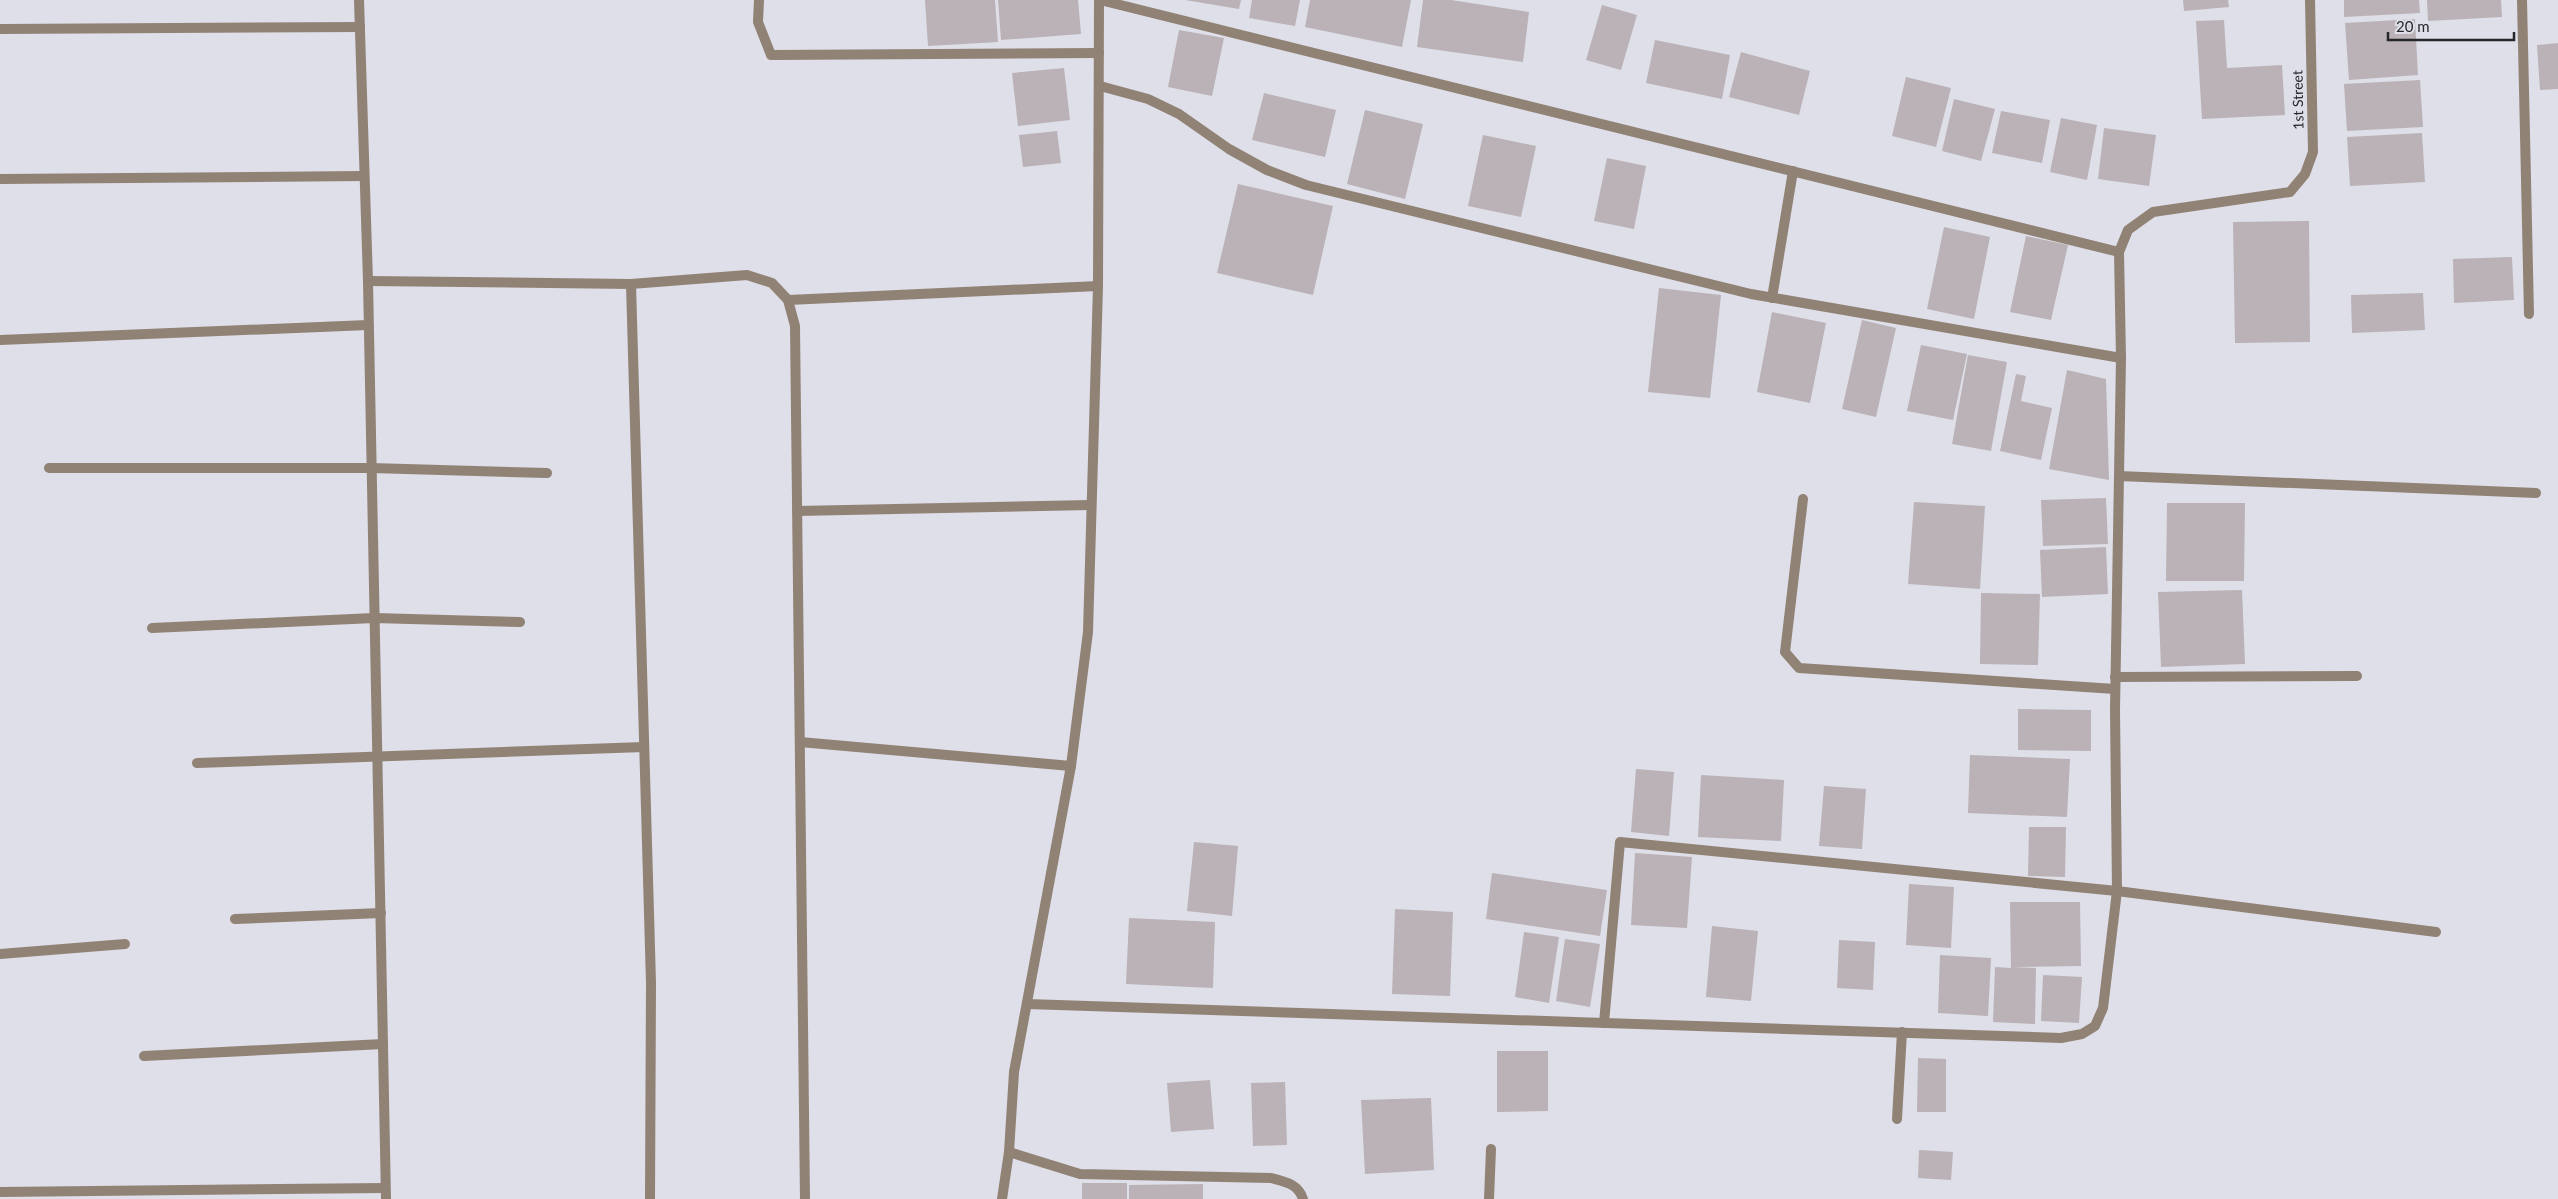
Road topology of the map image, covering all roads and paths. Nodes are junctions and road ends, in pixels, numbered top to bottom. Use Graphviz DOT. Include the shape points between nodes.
graph roads {
  1 [pos="360,0"];
  2 [pos="758,0"];
  3 [pos="1099,0"];
  4 [pos="2310,0"];
  5 [pos="2522,0"];
  6 [pos="360,27"];
  7 [pos="0,29"];
  8 [pos="1099,53"];
  9 [pos="1100,86"];
  10 [pos="1793,171"];
  11 [pos="364,176"];
  12 [pos="0,179"];
  13 [pos="2119,252"];
  14 [pos="368,281"];
  15 [pos="631,284"];
  16 [pos="1098,286"];
  17 [pos="1772,298"];
  18 [pos="788,300"];
  19 [pos="2529,314"];
  20 [pos="368,325"];
  21 [pos="0,340"];
  22 [pos="2121,358"];
  23 [pos="49,468"];
  24 [pos="371,468"];
  25 [pos="546,472"];
  26 [pos="2119,476"];
  27 [pos="2536,493"];
  28 [pos="1803,499"];
  29 [pos="1090,505"];
  30 [pos="797,511"];
  31 [pos="374,618"];
  32 [pos="520,622"];
  33 [pos="152,628"];
  34 [pos="2115,676"];
  35 [pos="2357,676"];
  36 [pos="2115,689"];
  37 [pos="800,742"];
  38 [pos="644,747"];
  39 [pos="377,757"];
  40 [pos="197,763"];
  41 [pos="1071,766"];
  42 [pos="2117,891"];
  43 [pos="381,913"];
  44 [pos="235,919"];
  45 [pos="2436,932"];
  46 [pos="125,944"];
  47 [pos="0,954"];
  48 [pos="1027,1004"];
  49 [pos="1604,1023"];
  50 [pos="1902,1032"];
  51 [pos="382,1044"];
  52 [pos="144,1056"];
  53 [pos="1897,1119"];
  54 [pos="1491,1150"];
  55 [pos="1009,1152"];
  56 [pos="0,1192"];
  57 [pos="386,1194"];
  58 [pos="650,1199"];
  59 [pos="805,1199"];
  60 [pos="1002,1199"];
  61 [pos="1304,1199"];
  62 [pos="1489,1199"];
  1 -- 6 [label="street"];
  2 -- 8 [label="street" via="758,22 771,54"];
  3 -- 8 [label="street"];
  3 -- 10 [label="street"];
  4 -- 13 [label="street, 1st Street" via="2313,152 2305,174 2290,192 2153,212 2128,230"];
  5 -- 19 [label="street"];
  6 -- 7 [label="street"];
  6 -- 11 [label="street"];
  8 -- 9 [label="street"];
  9 -- 16 [label="street"];
  9 -- 17 [label="street" via="1148,99 1179,114 1237,154 1306,185"];
  10 -- 13 [label="street"];
  10 -- 17 [label="street"];
  11 -- 12 [label="street"];
  11 -- 14 [label="street"];
  13 -- 22 [label="street"];
  14 -- 15 [label="street"];
  14 -- 20 [label="street"];
  15 -- 18 [label="street" via="747,275 772,283"];
  15 -- 38 [label="street"];
  16 -- 18 [label="street"];
  16 -- 29 [label="street"];
  17 -- 22 [label="street"];
  18 -- 30 [label="street" via="795,326"];
  20 -- 21 [label="street"];
  20 -- 24 [label="street"];
  22 -- 26 [label="street"];
  23 -- 24 [label="street"];
  24 -- 25 [label="street"];
  24 -- 31 [label="street"];
  26 -- 27 [label="street"];
  26 -- 34 [label="street"];
  28 -- 36 [label="street" via="1785,652 1799,668"];
  29 -- 30 [label="street"];
  29 -- 41 [label="street" via="1088,632"];
  30 -- 37 [label="street"];
  31 -- 32 [label="street"];
  31 -- 33 [label="street"];
  31 -- 39 [label="street"];
  34 -- 35 [label="street"];
  34 -- 36 [label="street"];
  36 -- 42 [label="street"];
  37 -- 41 [label="street"];
  37 -- 59 [label="street"];
  38 -- 39 [label="street"];
  38 -- 58 [label="street" via="651,983"];
  39 -- 40 [label="street"];
  39 -- 43 [label="street"];
  41 -- 48 [label="street"];
  42 -- 45 [label="street"];
  42 -- 49 [label="street" via="1620,842"];
  42 -- 50 [label="street" via="2104,1008 2094,1026 2082,1034 2061,1038"];
  43 -- 44 [label="street"];
  43 -- 51 [label="street"];
  46 -- 47 [label="street"];
  48 -- 49 [label="street"];
  48 -- 55 [label="street" via="1014,1072"];
  49 -- 50 [label="street"];
  50 -- 53 [label="street"];
  51 -- 52 [label="street"];
  51 -- 57 [label="street"];
  54 -- 62 [label="street"];
  55 -- 60 [label="street"];
  55 -- 61 [label="street" via="1080,1174 1271,1178 1298,1188"];
  56 -- 57 [label="street"];
}
